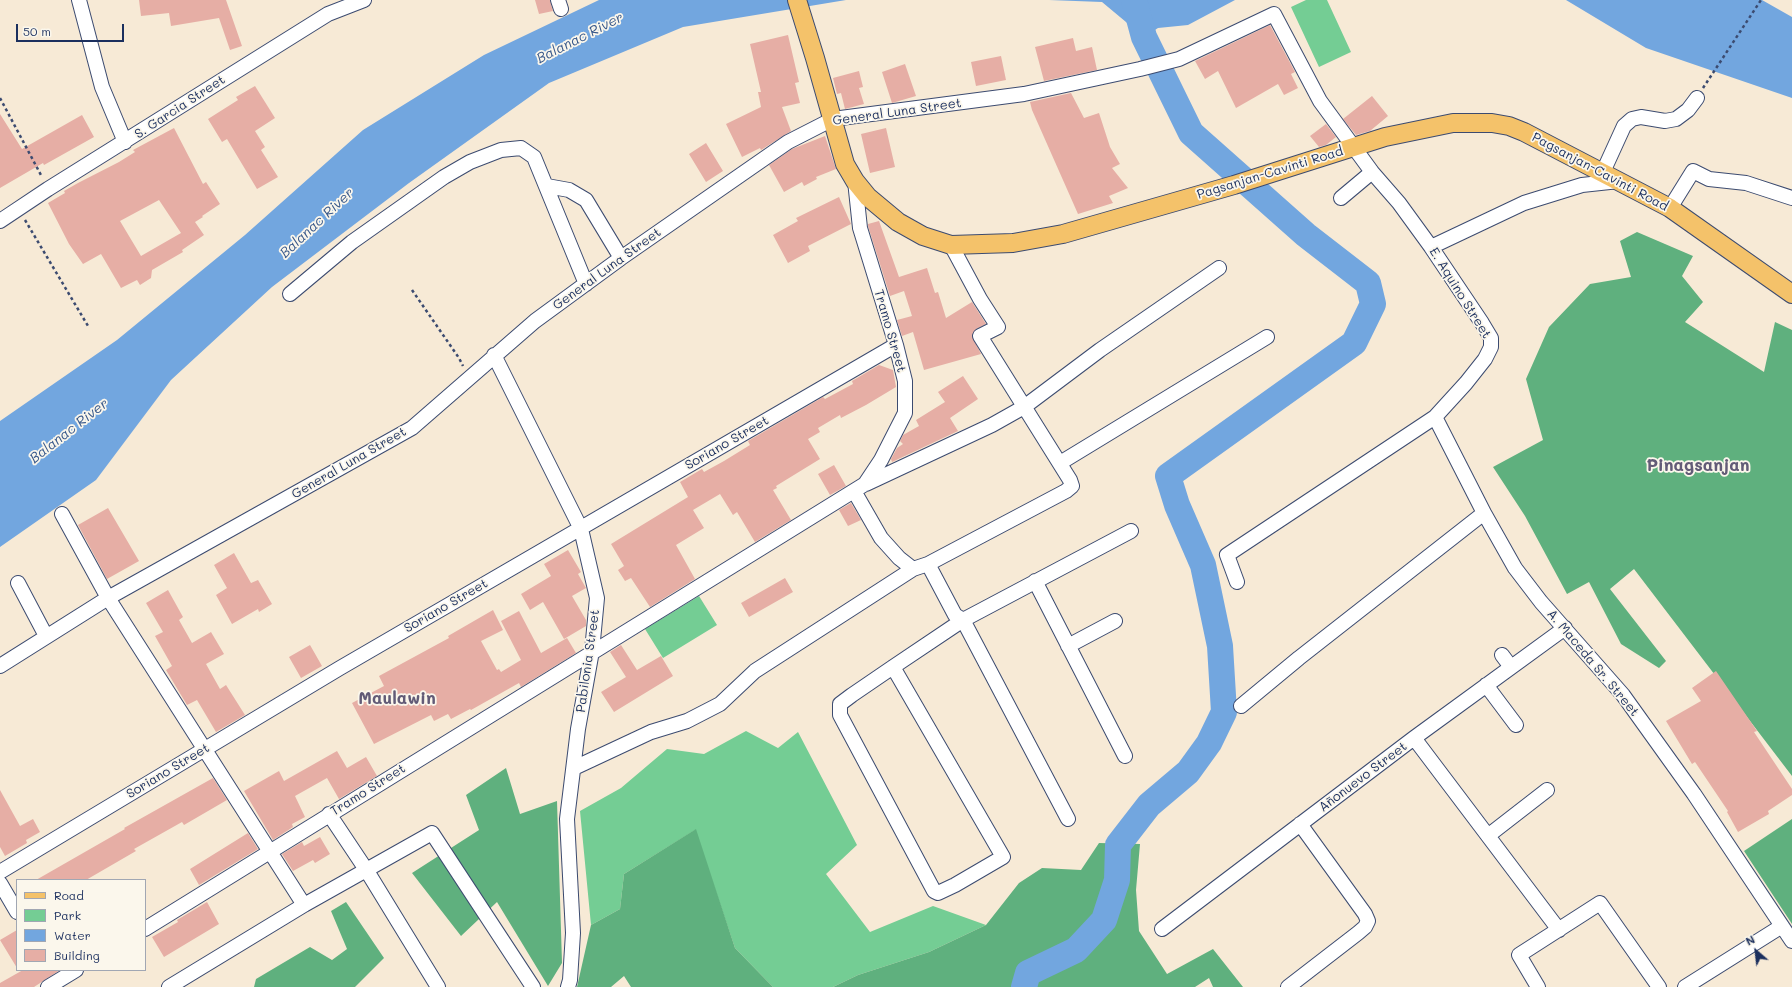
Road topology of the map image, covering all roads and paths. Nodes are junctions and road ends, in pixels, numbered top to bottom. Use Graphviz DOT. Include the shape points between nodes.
graph roads {
  1 [pos="79,0"];
  2 [pos="364,0"];
  3 [pos="797,0"];
  4 [pos="1761,0"];
  5 [pos="1274,14"];
  6 [pos="0,98"];
  7 [pos="1697,98"];
  8 [pos="833,119"];
  9 [pos="125,142"];
  10 [pos="1354,146"];
  11 [pos="1372,172"];
  12 [pos="1603,172"];
  13 [pos="855,181"];
  14 [pos="1619,181"];
  15 [pos="547,186"];
  16 [pos="48,189"];
  17 [pos="1341,198"];
  18 [pos="1792,198"];
  19 [pos="1670,208"];
  20 [pos="18,210"];
  21 [pos="0,221"];
  22 [pos="952,246"];
  23 [pos="1431,247"];
  24 [pos="621,258"];
  25 [pos="1218,268"];
  26 [pos="586,284"];
  27 [pos="412,290"];
  28 [pos="290,294"];
  29 [pos="1792,294"];
  30 [pos="88,326"];
  31 [pos="1267,337"];
  32 [pos="896,345"];
  33 [pos="494,355"];
  34 [pos="468,379"];
  35 [pos="1024,407"];
  36 [pos="1435,416"];
  37 [pos="1060,463"];
  38 [pos="860,488"];
  39 [pos="1484,513"];
  40 [pos="62,514"];
  41 [pos="580,529"];
  42 [pos="1131,531"];
  43 [pos="928,564"];
  44 [pos="913,569"];
  45 [pos="1035,581"];
  46 [pos="1237,582"];
  47 [pos="18,583"];
  48 [pos="108,598"];
  49 [pos="963,620"];
  50 [pos="1115,621"];
  51 [pos="1565,628"];
  52 [pos="46,636"];
  53 [pos="1068,646"];
  54 [pos="592,652"];
  55 [pos="1502,655"];
  56 [pos="0,666"];
  57 [pos="893,667"];
  58 [pos="1511,667"];
  59 [pos="1486,685"];
  60 [pos="1241,706"];
  61 [pos="1516,725"];
  62 [pos="1414,738"];
  63 [pos="204,749"];
  64 [pos="1125,756"];
  65 [pos="574,768"];
  66 [pos="1547,790"];
  67 [pos="329,814"];
  68 [pos="1068,819"];
  69 [pos="1300,824"];
  70 [pos="1489,835"];
  71 [pos="271,852"];
  72 [pos="367,871"];
  73 [pos="0,872"];
  74 [pos="0,883"];
  75 [pos="304,905"];
  76 [pos="16,910"];
  77 [pos="1782,926"];
  78 [pos="146,928"];
  79 [pos="1162,929"];
  80 [pos="1559,930"];
  81 [pos="1792,941"];
  82 [pos="74,971"];
  83 [pos="55,981"];
  84 [pos="169,987"];
  85 [pos="438,987"];
  86 [pos="533,987"];
  87 [pos="568,987"];
  88 [pos="1288,987"];
  89 [pos="1538,987"];
  90 [pos="1659,987"];
  91 [pos="1685,987"];
  1 -- 9 [label="street" via="102,87"];
  2 -- 9 [label="street, S. Garcia Street" via="328,14"];
  3 -- 8 [label="main road, Pagsanjan-Cavinti Road"];
  4 -- 7 [label="path"];
  5 -- 8 [label="street, General Luna Street" via="1179,59 1140,70 1024,94"];
  5 -- 10 [label="street, E. Aquino Street" via="1320,101"];
  6 -- 16 [label="path"];
  7 -- 12 [label="street" via="1688,110 1676,119 1632,119 1624,126"];
  8 -- 13 [label="main road, Pagsanjan-Cavinti Road" via="845,164"];
  8 -- 24 [label="street, General Luna Street" via="788,142"];
  9 -- 16 [label="street, S. Garcia Street"];
  10 -- 11 [label="street, E. Aquino Street"];
  10 -- 12 [label="main road, Pagsanjan-Cavinti Road" via="1434,126 1453,123 1492,123 1524,132"];
  10 -- 22 [label="main road, Pagsanjan-Cavinti Road" via="1234,185 1063,234 1013,244"];
  11 -- 17 [label="street"];
  11 -- 23 [label="street, E. Aquino Street" via="1399,203"];
  12 -- 14 [label="main road, Pagsanjan-Cavinti Road"];
  13 -- 22 [label="main road, Pagsanjan-Cavinti Road" via="868,197 898,222 923,236"];
  13 -- 32 [label="street, Tramo Street" via="860,228"];
  14 -- 19 [label="main road, Pagsanjan-Cavinti Road"];
  14 -- 23 [label="street" via="1582,185 1524,203"];
  15 -- 24 [label="street" via="569,190 586,200"];
  15 -- 26 [label="street"];
  15 -- 28 [label="street" via="534,156 521,148 501,150 470,162 415,196 352,242"];
  16 -- 20 [label="street, S. Garcia Street"];
  18 -- 19 [label="street" via="1746,183 1709,179 1693,171"];
  19 -- 29 [label="main road, Pagsanjan-Cavinti Road"];
  20 -- 21 [label="street, S. Garcia Street"];
  20 -- 30 [label="path"];
  22 -- 35 [label="street" via="998,327 980,336"];
  23 -- 36 [label="street, E. Aquino Street" via="1485,328 1492,346 1471,377"];
  24 -- 26 [label="street, General Luna Street"];
  25 -- 35 [label="street, Tramo Street" via="1100,350"];
  26 -- 33 [label="street, General Luna Street"];
  27 -- 34 [label="path" via="459,358"];
  31 -- 37 [label="street"];
  32 -- 38 [label="street, Tramo Street" via="905,381 904,413 881,460"];
  32 -- 41 [label="street, Soriano Street"];
  33 -- 34 [label="street, General Luna Street"];
  33 -- 41 [label="street, Pabilonia Street"];
  34 -- 48 [label="street, General Luna Street" via="412,428"];
  35 -- 37 [label="street"];
  35 -- 38 [label="street, Tramo Street"];
  36 -- 39 [label="street, A. Maceda Sr. Street"];
  36 -- 46 [label="street, E. Aquino Street" via="1227,555"];
  37 -- 43 [label="street" via="1072,483 1070,489"];
  38 -- 44 [label="street" via="881,538"];
  38 -- 54 [label="street, Tramo Street"];
  39 -- 51 [label="street, A. Maceda Sr. Street" via="1515,568 1540,602"];
  39 -- 60 [label="street"];
  40 -- 48 [label="street"];
  41 -- 54 [label="street, Pabilonia Street" via="597,598"];
  41 -- 63 [label="street, Soriano Street"];
  42 -- 45 [label="street"];
  43 -- 44 [label="street"];
  43 -- 49 [label="street" via="955,615"];
  44 -- 65 [label="street" via="755,671 720,704 687,722 651,732"];
  45 -- 49 [label="street"];
  45 -- 53 [label="street"];
  47 -- 52 [label="street"];
  48 -- 52 [label="street, General Luna Street"];
  48 -- 63 [label="street"];
  49 -- 57 [label="street"];
  49 -- 68 [label="street"];
  50 -- 53 [label="street"];
  51 -- 58 [label="street, Añonuevo Street"];
  51 -- 77 [label="street, A. Maceda Sr. Street" via="1623,695 1694,794"];
  52 -- 56 [label="street, General Luna Street"];
  53 -- 64 [label="street"];
  54 -- 65 [label="street, Pabilonia Street" via="578,729"];
  54 -- 67 [label="street, Tramo Street"];
  55 -- 58 [label="street"];
  57 -- 57 [label="street" via="840,704 839,710 934,891 938,893 1003,857"];
  58 -- 59 [label="street, Añonuevo Street"];
  59 -- 61 [label="street"];
  59 -- 62 [label="street, Añonuevo Street"];
  62 -- 69 [label="street, Añonuevo Street"];
  62 -- 70 [label="street"];
  63 -- 71 [label="street"];
  63 -- 73 [label="street, Soriano Street"];
  65 -- 87 [label="street, Pabilonia Street" via="567,819 573,933"];
  66 -- 70 [label="street"];
  67 -- 71 [label="street, Tramo Street"];
  67 -- 72 [label="street"];
  69 -- 79 [label="street, Añonuevo Street"];
  69 -- 88 [label="street" via="1368,921 1358,933"];
  70 -- 80 [label="street"];
  71 -- 75 [label="street"];
  71 -- 78 [label="street, Tramo Street"];
  72 -- 75 [label="street"];
  72 -- 85 [label="street"];
  72 -- 86 [label="street" via="432,833"];
  74 -- 76 [label="street"];
  75 -- 84 [label="street"];
  77 -- 81 [label="street, A. Maceda Sr. Street"];
  77 -- 91 [label="street"];
  80 -- 89 [label="street" via="1519,955"];
  80 -- 90 [label="street" via="1600,903"];
  82 -- 83 [label="street"];
}
